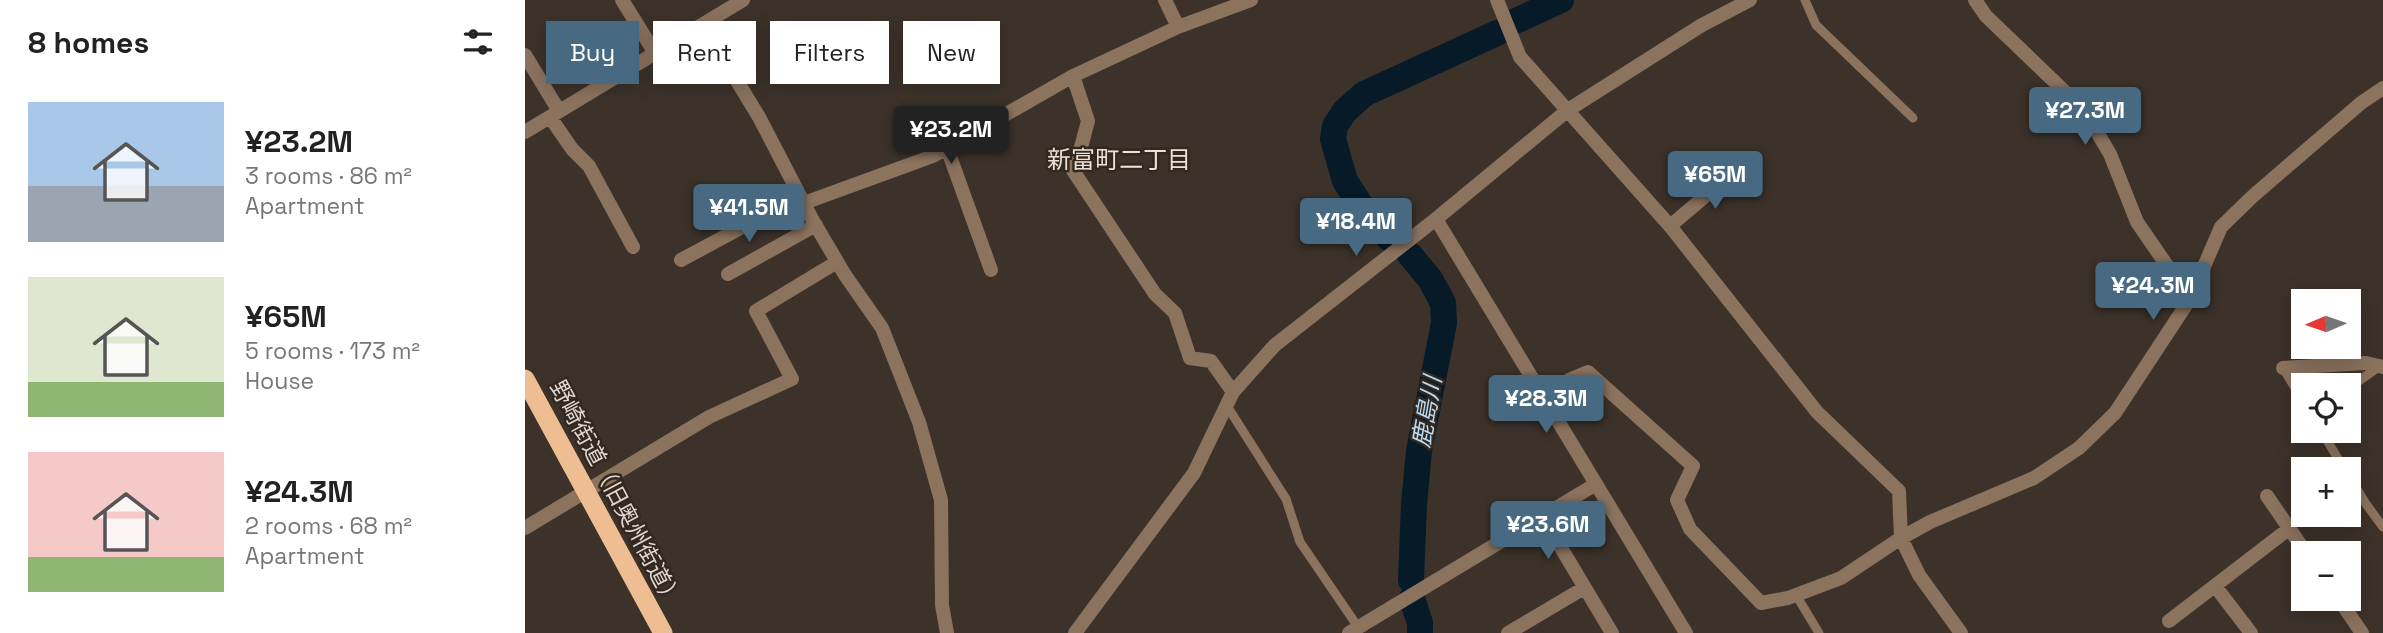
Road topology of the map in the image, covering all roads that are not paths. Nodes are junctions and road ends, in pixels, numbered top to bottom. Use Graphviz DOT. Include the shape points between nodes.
graph roads {
  1 [pos="622,0"];
  2 [pos="744,0"];
  3 [pos="1165,0"];
  4 [pos="1251,0"];
  5 [pos="1497,0"];
  6 [pos="1750,0"];
  7 [pos="1805,0"];
  8 [pos="1975,0"];
  9 [pos="710,21"];
  10 [pos="1178,27"];
  11 [pos="653,50"];
  12 [pos="653,54"];
  13 [pos="525,55"];
  14 [pos="1073,76"];
  15 [pos="739,84"];
  16 [pos="2383,88"];
  17 [pos="1568,110"];
  18 [pos="555,114"];
  19 [pos="1913,118"];
  20 [pos="525,132"];
  21 [pos="947,148"];
  22 [pos="1736,170"];
  23 [pos="802,200"];
  24 [pos="1436,219"];
  25 [pos="816,225"];
  26 [pos="1670,226"];
  27 [pos="633,247"];
  28 [pos="681,260"];
  29 [pos="837,261"];
  30 [pos="992,270"];
  31 [pos="728,274"];
  32 [pos="2190,299"];
  33 [pos="2382,367"];
  34 [pos="2283,368"];
  35 [pos="525,379"];
  36 [pos="2361,380"];
  37 [pos="2291,381"];
  38 [pos="1545,398"];
  39 [pos="1230,399"];
  40 [pos="1596,484"];
  41 [pos="587,491"];
  42 [pos="2361,494"];
  43 [pos="2267,496"];
  44 [pos="1542,516"];
  45 [pos="2383,527"];
  46 [pos="525,528"];
  47 [pos="2290,528"];
  48 [pos="1901,538"];
  49 [pos="2299,541"];
  50 [pos="2215,586"];
  51 [pos="1584,588"];
  52 [pos="1796,595"];
  53 [pos="2347,611"];
  54 [pos="2169,621"];
  55 [pos="1353,630"];
  56 [pos="663,633"];
  57 [pos="947,633"];
  58 [pos="1075,633"];
  59 [pos="1508,633"];
  60 [pos="1612,633"];
  61 [pos="1686,633"];
  62 [pos="1819,633"];
  63 [pos="1961,633"];
  64 [pos="2251,633"];
  65 [pos="2362,633"];
  1 -- 11 [label="street"];
  2 -- 9 [label="street"];
  3 -- 10 [label="street"];
  4 -- 10 [label="street"];
  5 -- 17 [label="street" via="1520,57"];
  6 -- 17 [label="street"];
  7 -- 19 [label="lane" via="1816,24"];
  8 -- 32 [label="street" via="2084,110 2110,154 2137,222"];
  10 -- 14 [label="street"];
  12 -- 18 [label="street"];
  13 -- 18 [label="street"];
  14 -- 21 [label="street"];
  14 -- 39 [label="street" via="1088,121 1072,169 1155,294 1175,313 1190,358 1212,361"];
  15 -- 23 [label="street"];
  16 -- 32 [label="street" via="2221,227"];
  17 -- 24 [label="street"];
  17 -- 26 [label="street"];
  18 -- 20 [label="street"];
  18 -- 27 [label="street"];
  21 -- 23 [label="street"];
  21 -- 30 [label="street"];
  22 -- 26 [label="street"];
  23 -- 25 [label="street"];
  23 -- 28 [label="street"];
  24 -- 38 [label="street"];
  24 -- 39 [label="street" via="1275,345"];
  25 -- 29 [label="street"];
  25 -- 31 [label="street"];
  26 -- 48 [label="street" via="1817,412 1899,491"];
  29 -- 41 [label="street" via="756,311 792,379 709,417"];
  29 -- 57 [label="street" via="882,328 919,422 941,500 942,604"];
  32 -- 48 [label="street" via="2115,413 2079,448 2034,478"];
  33 -- 34 [label="street" via="2366,363"];
  33 -- 36 [label="lane"];
  34 -- 37 [label="lane"];
  35 -- 41 [label="highway, 野崎街道（旧奥州街道）"];
  38 -- 40 [label="street"];
  38 -- 52 [label="street" via="1588,372 1693,467 1677,500 1690,529 1761,603"];
  39 -- 55 [label="lane" via="1286,499 1300,542"];
  39 -- 58 [label="street" via="1194,473"];
  40 -- 44 [label="street"];
  40 -- 61 [label="street"];
  41 -- 46 [label="street"];
  41 -- 56 [label="highway, 野崎街道（旧奥州街道）"];
  42 -- 45 [label="lane"];
  43 -- 47 [label="street"];
  44 -- 51 [label="street"];
  44 -- 55 [label="street"];
  47 -- 49 [label="street"];
  47 -- 50 [label="street"];
  48 -- 52 [label="street" via="1841,578"];
  48 -- 63 [label="street" via="1919,575"];
  50 -- 54 [label="street"];
  50 -- 64 [label="street"];
  51 -- 59 [label="street"];
  51 -- 60 [label="street"];
  52 -- 62 [label="lane"];
  53 -- 65 [label="street"];
}
